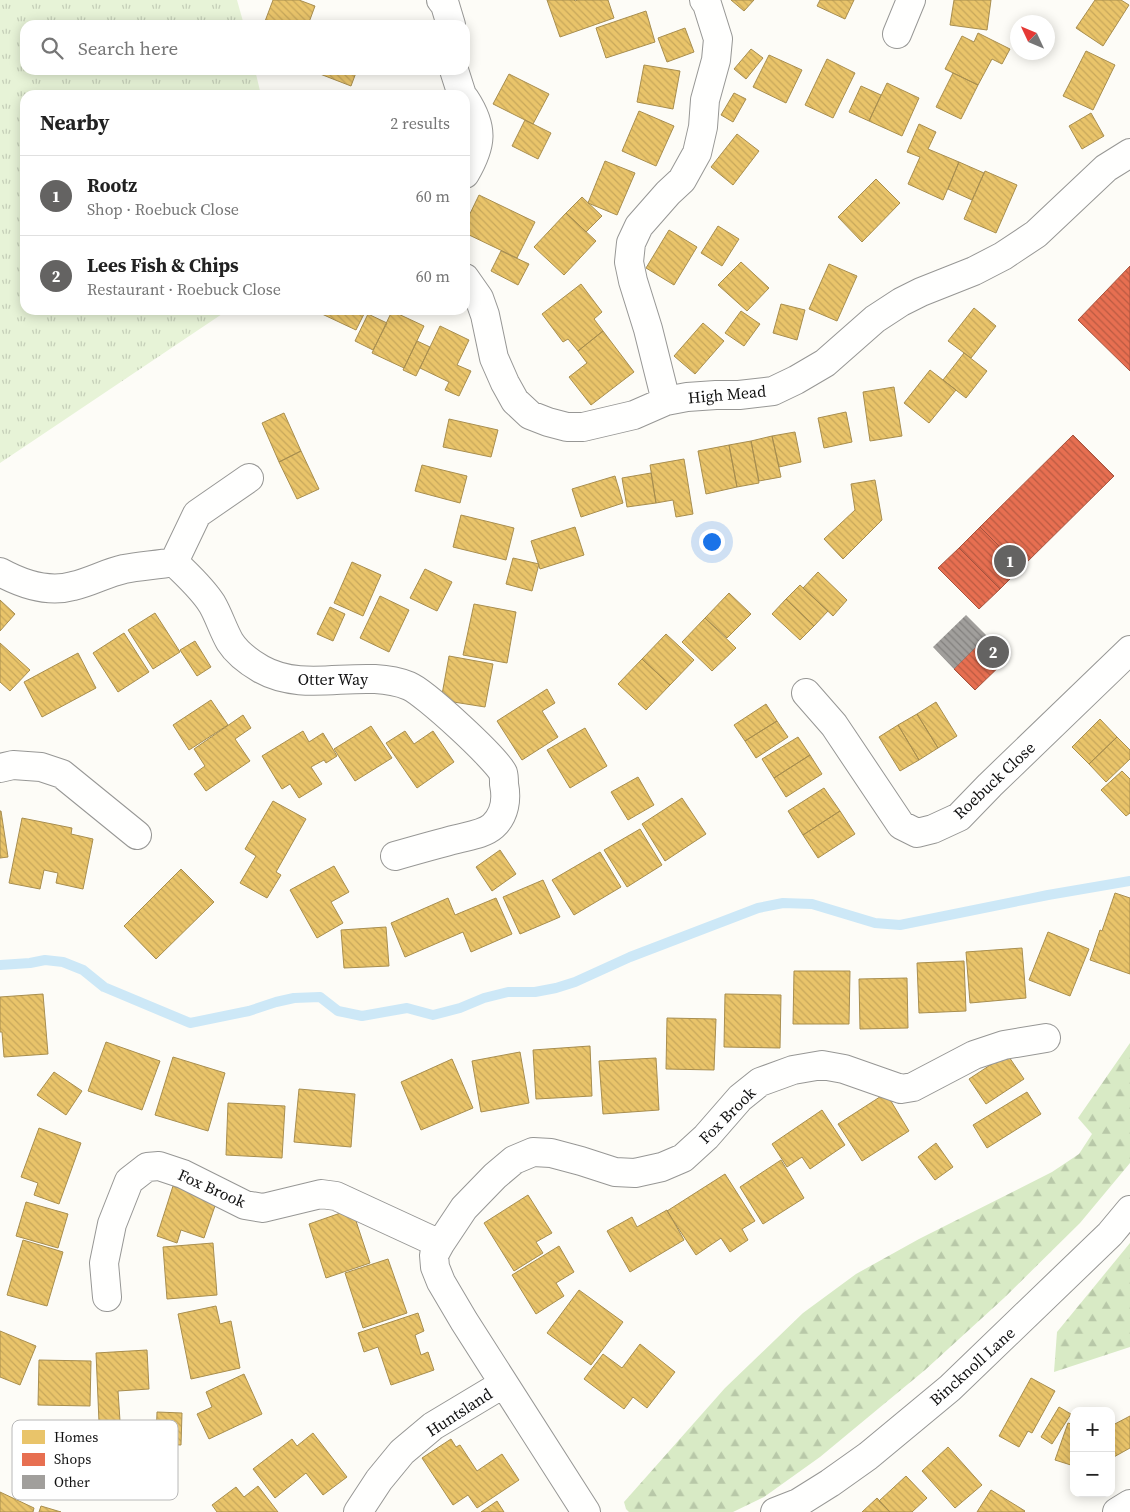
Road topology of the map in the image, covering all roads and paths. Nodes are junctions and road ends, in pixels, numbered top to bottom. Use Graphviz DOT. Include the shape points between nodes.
graph roads {
  1 [pos="441,0"];
  2 [pos="704,0"];
  3 [pos="911,0"];
  4 [pos="450,20"];
  5 [pos="897,34"];
  6 [pos="456,75"];
  7 [pos="460,90"];
  8 [pos="470,106"];
  9 [pos="1130,153"];
  10 [pos="470,164"];
  11 [pos="470,285"];
  12 [pos="666,401"];
  13 [pos="248,478"];
  14 [pos="174,562"];
  15 [pos="0,572"];
  16 [pos="1130,650"];
  17 [pos="806,693"];
  18 [pos="0,768"];
  19 [pos="137,835"];
  20 [pos="395,856"];
  21 [pos="1046,1038"];
  22 [pos="1130,1210"];
  23 [pos="440,1244"];
  24 [pos="107,1297"];
  25 [pos="503,1384"];
  26 [pos="1130,1504"];
  27 [pos="788,1509"];
  28 [pos="358,1512"];
  29 [pos="586,1512"];
  30 [pos="1117,1512"];
  1 -- 4 [label="street"];
  2 -- 12 [label="street" via="718,39 697,153 682,180 639,226 631,243 629,262"];
  3 -- 5 [label="street"];
  6 -- 7 [label="street"];
  8 -- 10 [label="street" via="480,136"];
  9 -- 12 [label="street, High Mead" via="1106,168 1036,234 974,271 901,302 875,319 825,363 796,380 773,391"];
  11 -- 12 [label="street, High Mead" via="479,298 494,358 505,383 515,401 530,415 567,427 583,427 634,415"];
  13 -- 14 [label="street" via="197,514"];
  14 -- 15 [label="street" via="125,569 54,589 14,580"];
  14 -- 20 [label="street, Otter Way" via="212,604 230,642 242,656 261,669 283,678 389,680 410,687 433,703 503,773 506,795 503,812 492,826 476,834"];
  16 -- 17 [label="street, Roebuck Close" via="959,817 917,833 901,826 834,725"];
  18 -- 19 [label="street" via="13,765 41,767 62,774"];
  21 -- 23 [label="street, Fox Brook" via="1004,1045 974,1055 913,1087 901,1089 844,1069 822,1065 793,1070 760,1082 682,1158 635,1173 615,1172 551,1153 533,1152 514,1160 495,1176 464,1208"];
  22 -- 27 [label="street, Bincknoll Lane" via="1110,1234 950,1388 868,1456"];
  23 -- 24 [label="street, Fox Brook" via="336,1196 321,1194 263,1208 245,1205 183,1174 159,1166 147,1167 130,1181 112,1224 104,1263"];
  23 -- 25 [label="street, Fox Brook" via="434,1261 441,1282"];
  25 -- 28 [label="street, Huntsland" via="433,1426 402,1452"];
  25 -- 29 [label="street, Huntsland"];
  26 -- 30 [label="street"];
}
